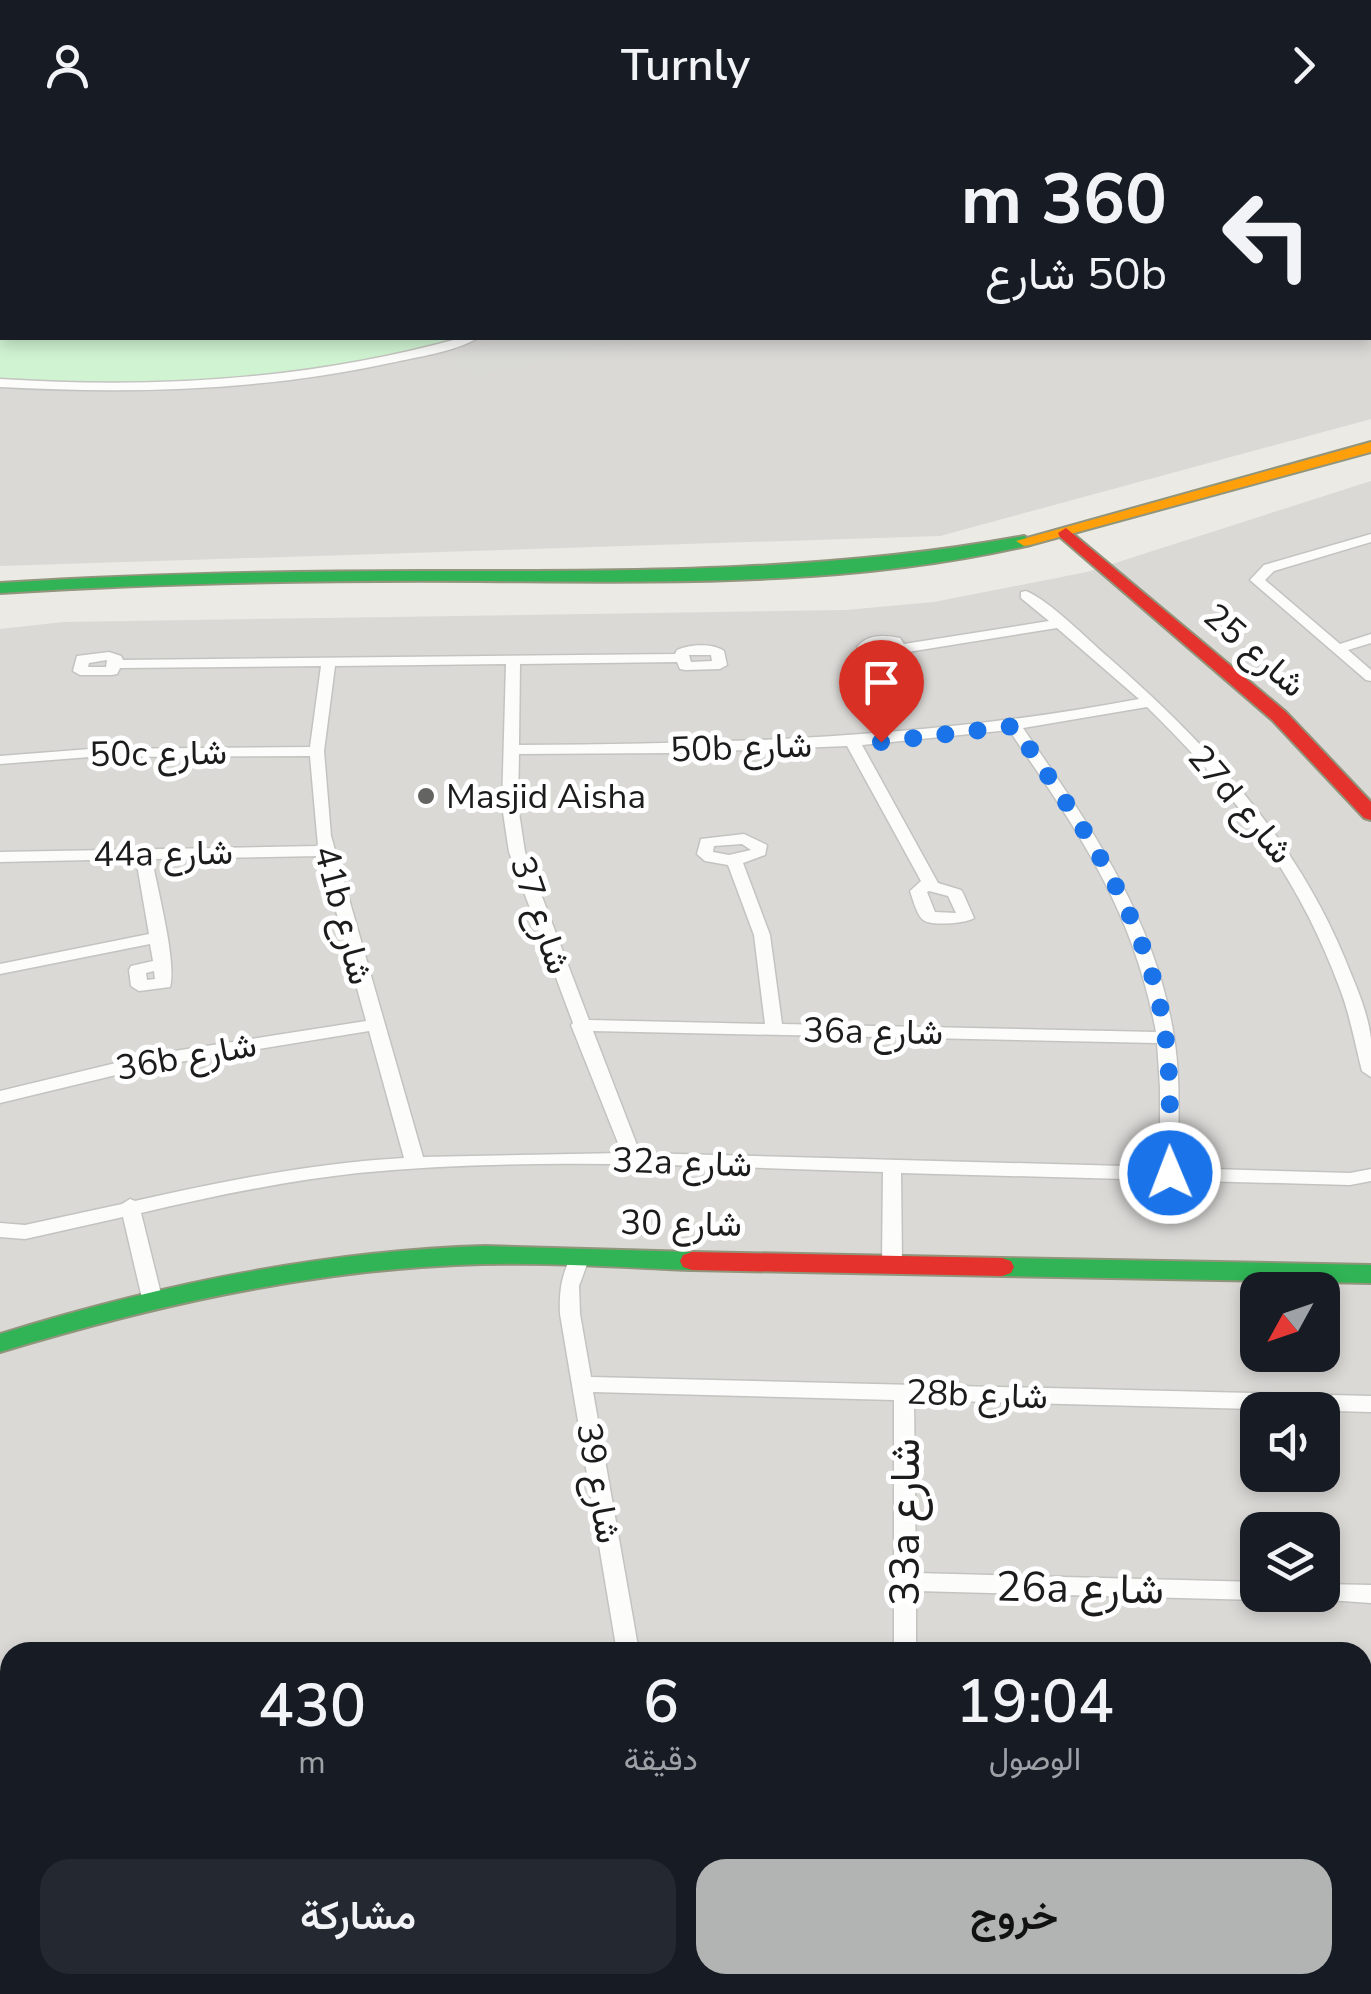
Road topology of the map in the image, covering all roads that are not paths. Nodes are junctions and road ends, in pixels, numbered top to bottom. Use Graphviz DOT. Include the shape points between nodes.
graph roads {
  1 [pos="464,340"];
  2 [pos="0,383"];
  3 [pos="1371,448"];
  4 [pos="1062,534"];
  5 [pos="1371,538"];
  6 [pos="0,588"];
  7 [pos="1026,594"];
  8 [pos="1060,623"];
  9 [pos="1371,638"];
  10 [pos="900,649"];
  11 [pos="1338,649"];
  12 [pos="682,658"];
  13 [pos="513,660"];
  14 [pos="329,661"];
  15 [pos="116,664"];
  16 [pos="1371,677"];
  17 [pos="1148,702"];
  18 [pos="1014,726"];
  19 [pos="854,744"];
  20 [pos="510,750"];
  21 [pos="316,751"];
  22 [pos="0,760"];
  23 [pos="1371,814"];
  24 [pos="327,851"];
  25 [pos="143,853"];
  26 [pos="0,857"];
  27 [pos="734,859"];
  28 [pos="931,885"];
  29 [pos="156,938"];
  30 [pos="162,964"];
  31 [pos="0,969"];
  32 [pos="374,1025"];
  33 [pos="580,1025"];
  34 [pos="774,1029"];
  35 [pos="1166,1038"];
  36 [pos="1368,1042"];
  37 [pos="1371,1070"];
  38 [pos="0,1097"];
  39 [pos="633,1159"];
  40 [pos="414,1163"];
  41 [pos="892,1168"];
  42 [pos="1170,1173"];
  43 [pos="1371,1175"];
  44 [pos="130,1206"];
  45 [pos="0,1230"];
  46 [pos="569,1256"];
  47 [pos="892,1262"];
  48 [pos="1371,1274"];
  49 [pos="152,1298"];
  50 [pos="0,1344"];
  51 [pos="582,1384"];
  52 [pos="904,1392"];
  53 [pos="1371,1404"];
  54 [pos="903,1582"];
  55 [pos="1240,1591"];
  56 [pos="1340,1593"];
  57 [pos="1371,1594"];
  58 [pos="626,1642"];
  59 [pos="905,1642"];
  1 -- 2 [label="street" via="365,366 251,383 132,389"];
  3 -- 4 [label="street"];
  4 -- 6 [label="street" via="907,563 797,573 143,579"];
  4 -- 23 [label="street, شارع 25" via="1279,716"];
  5 -- 11 [label="street" via="1257,576"];
  7 -- 8 [label="street, 27d شارع"];
  8 -- 10 [label="street"];
  8 -- 17 [label="street, 27d شارع"];
  9 -- 11 [label="street"];
  11 -- 16 [label="street"];
  12 -- 13 [label="street"];
  13 -- 14 [label="street"];
  13 -- 20 [label="street, شارع 37"];
  14 -- 15 [label="street"];
  14 -- 21 [label="street, 41b شارع"];
  17 -- 18 [label="street, 50b شارع"];
  17 -- 36 [label="street, 27d شارع" via="1235,788 1284,850 1327,927"];
  18 -- 19 [label="street, 50b شارع"];
  18 -- 35 [label="street" via="1130,907"];
  19 -- 20 [label="street, 50b شارع"];
  19 -- 28 [label="street"];
  20 -- 33 [label="street, شارع 37" via="510,806 523,876"];
  21 -- 22 [label="street, 50c شارع"];
  21 -- 24 [label="street, 41b شارع"];
  24 -- 25 [label="street, 44a شارع"];
  24 -- 32 [label="street, 41b شارع"];
  25 -- 26 [label="street, 44a شارع"];
  25 -- 29 [label="street"];
  27 -- 34 [label="street" via="762,935"];
  29 -- 30 [label="street"];
  29 -- 31 [label="street"];
  32 -- 38 [label="street, 36b شارع" via="164,1058"];
  32 -- 40 [label="street, 41b شارع"];
  33 -- 34 [label="street, 36a شارع"];
  33 -- 39 [label="street, شارع 37"];
  34 -- 35 [label="street, 36a شارع"];
  35 -- 42 [label="street"];
  36 -- 37 [label="street, 27d شارع"];
  39 -- 40 [label="street, 32a شارع"];
  39 -- 41 [label="street, 32a شارع"];
  40 -- 44 [label="street, 32a شارع" via="301,1174"];
  41 -- 42 [label="street, 32a شارع"];
  41 -- 47 [label="street"];
  42 -- 43 [label="street, 32a شارع"];
  44 -- 45 [label="street, 32a شارع" via="25,1232"];
  44 -- 49 [label="street"];
  46 -- 47 [label="street, شارع 30"];
  46 -- 49 [label="street, شارع 30" via="356,1264"];
  46 -- 51 [label="street, شارع 39" via="560,1291"];
  47 -- 48 [label="street, شارع 30"];
  49 -- 50 [label="street, شارع 30"];
  51 -- 52 [label="street, 28b شارع"];
  51 -- 58 [label="street, شارع 39"];
  52 -- 53 [label="street, 28b شارع"];
  52 -- 54 [label="street, 33a شارع"];
  54 -- 55 [label="street, 26a شارع"];
  54 -- 59 [label="street, 33a شارع"];
  56 -- 57 [label="street"];
}
